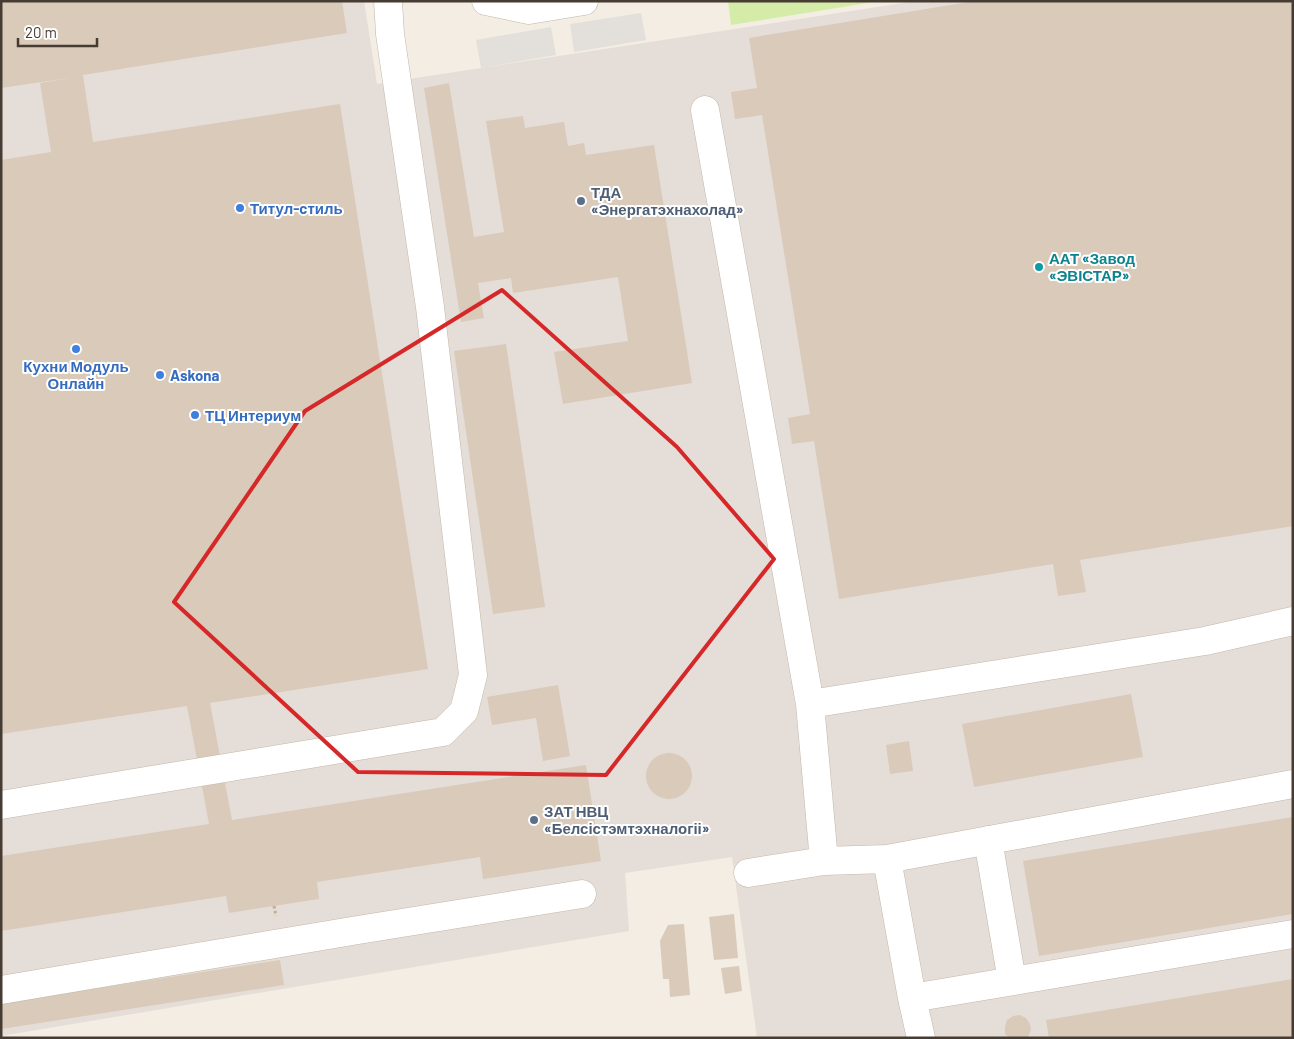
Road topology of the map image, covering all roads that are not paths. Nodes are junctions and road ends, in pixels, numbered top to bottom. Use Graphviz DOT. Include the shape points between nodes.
graph roads {
  1 [pos="388,1"];
  2 [pos="486,1"];
  3 [pos="584,1"];
  4 [pos="705,110"];
  5 [pos="1293,621"];
  6 [pos="810,704"];
  7 [pos="1293,784"];
  8 [pos="1,805"];
  9 [pos="988,840"];
  10 [pos="887,859"];
  11 [pos="824,861"];
  12 [pos="748,873"];
  13 [pos="582,894"];
  14 [pos="1293,934"];
  15 [pos="1012,981"];
  16 [pos="1,990"];
  17 [pos="912,998"];
  18 [pos="921,1038"];
  1 -- 8 [label="lane" via="390,34 430,307 473,675 464,711 443,732"];
  2 -- 3 [label="lane" via="528,10"];
  4 -- 6 [label="lane"];
  5 -- 6 [label="lane" via="1205,641"];
  6 -- 11 [label="lane"];
  7 -- 9 [label="lane"];
  9 -- 10 [label="lane"];
  9 -- 15 [label="lane"];
  10 -- 11 [label="lane"];
  10 -- 17 [label="lane"];
  11 -- 12 [label="lane"];
  13 -- 16 [label="lane"];
  14 -- 15 [label="lane"];
  15 -- 17 [label="lane"];
  17 -- 18 [label="lane"];
}
